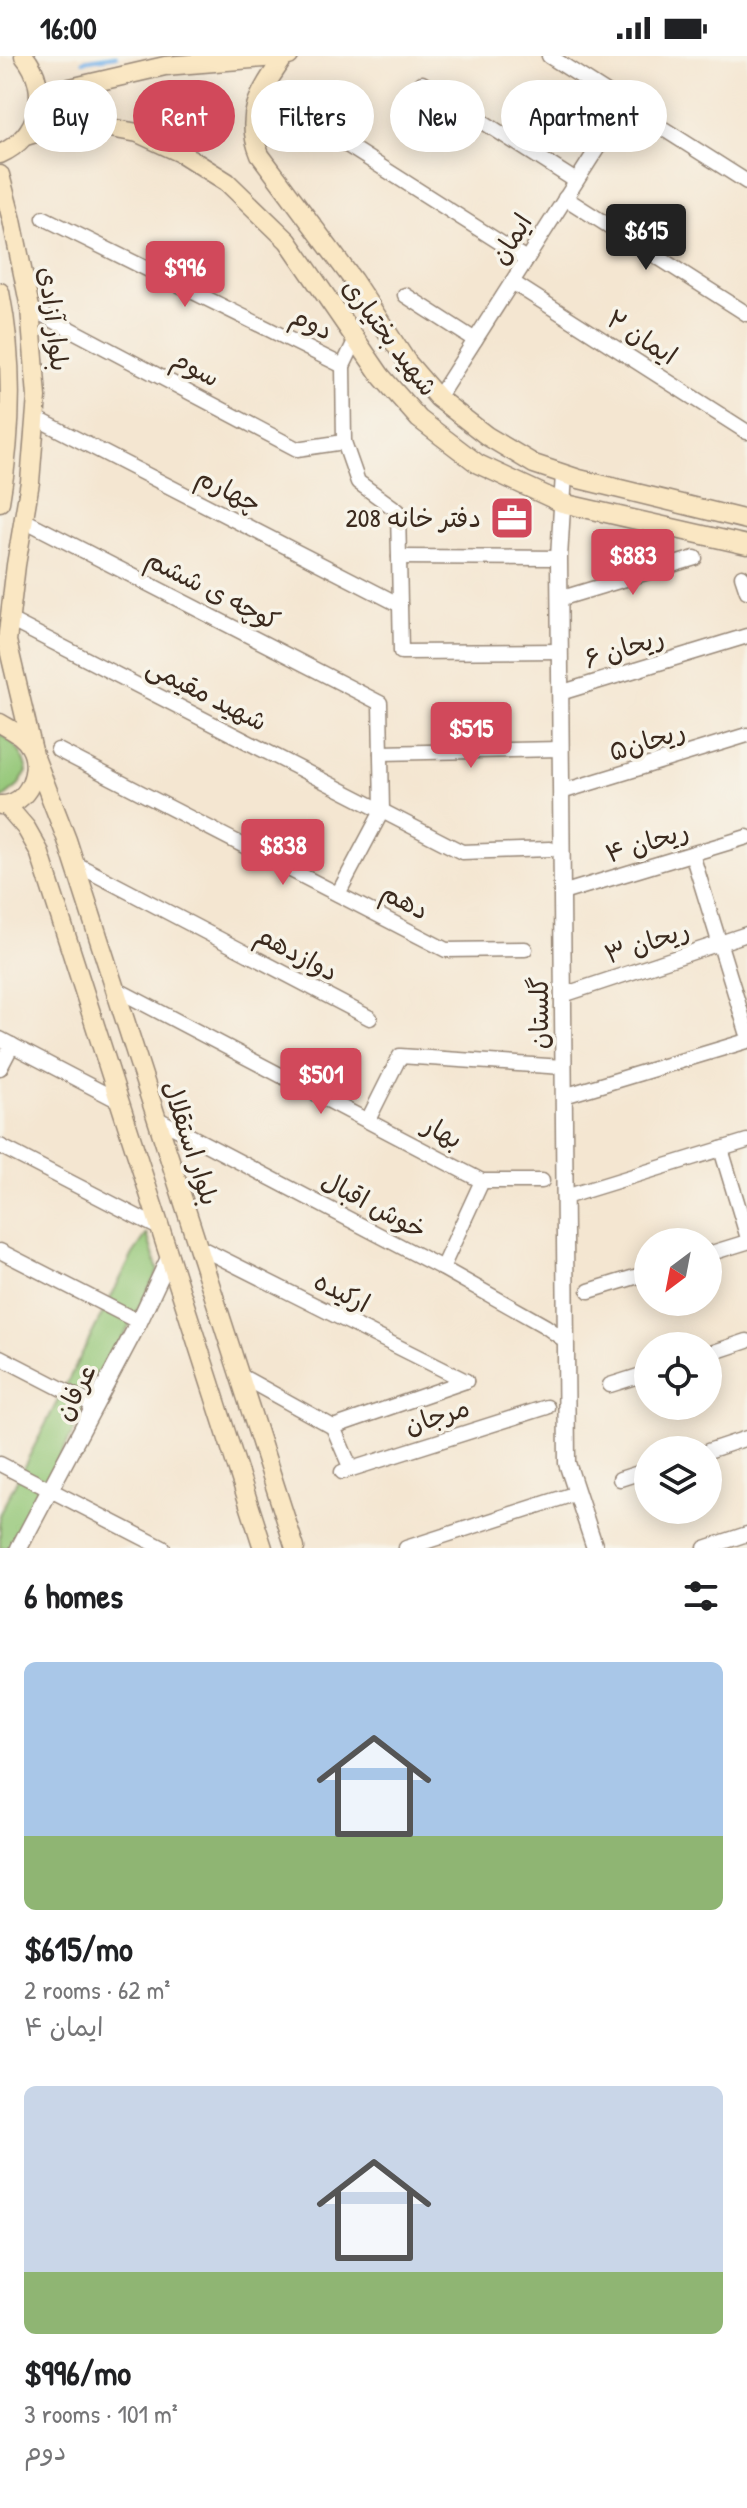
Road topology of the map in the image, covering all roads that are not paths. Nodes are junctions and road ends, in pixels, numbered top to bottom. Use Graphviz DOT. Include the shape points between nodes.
graph roads {
  1 [pos="24,56"];
  2 [pos="293,56"];
  3 [pos="549,56"];
  4 [pos="284,57"];
  5 [pos="37,80"];
  6 [pos="105,80"];
  7 [pos="586,80"];
  8 [pos="485,123"];
  9 [pos="117,129"];
  10 [pos="667,132"];
  11 [pos="24,138"];
  12 [pos="358,152"];
  13 [pos="595,152"];
  14 [pos="0,154"];
  15 [pos="0,175"];
  16 [pos="576,181"];
  17 [pos="747,182"];
  18 [pos="565,198"];
  19 [pos="44,218"];
  20 [pos="526,259"];
  21 [pos="512,282"];
  22 [pos="0,292"];
  23 [pos="405,295"];
  24 [pos="30,308"];
  25 [pos="747,314"];
  26 [pos="356,339"];
  27 [pos="475,340"];
  28 [pos="343,366"];
  29 [pos="438,398"];
  30 [pos="36,418"];
  31 [pos="747,432"];
  32 [pos="344,442"];
  33 [pos="564,474"];
  34 [pos="0,502"];
  35 [pos="562,503"];
  36 [pos="24,520"];
  37 [pos="747,520"];
  38 [pos="747,545"];
  39 [pos="399,557"];
  40 [pos="559,558"];
  41 [pos="695,558"];
  42 [pos="742,576"];
  43 [pos="747,591"];
  44 [pos="559,599"];
  45 [pos="400,605"];
  46 [pos="10,620"];
  47 [pos="747,636"];
  48 [pos="560,651"];
  49 [pos="560,693"];
  50 [pos="0,723"];
  51 [pos="747,735"];
  52 [pos="560,749"];
  53 [pos="58,750"];
  54 [pos="381,753"];
  55 [pos="34,755"];
  56 [pos="561,792"];
  57 [pos="4,806"];
  58 [pos="382,811"];
  59 [pos="747,837"];
  60 [pos="550,849"];
  61 [pos="692,854"];
  62 [pos="74,863"];
  63 [pos="562,893"];
  64 [pos="338,894"];
  65 [pos="747,934"];
  66 [pos="719,943"];
  67 [pos="525,949"];
  68 [pos="114,988"];
  69 [pos="563,995"];
  70 [pos="370,1018"];
  71 [pos="747,1032"];
  72 [pos="747,1041"];
  73 [pos="6,1042"];
  74 [pos="563,1067"];
  75 [pos="0,1068"];
  76 [pos="564,1096"];
  77 [pos="119,1101"];
  78 [pos="156,1118"];
  79 [pos="368,1120"];
  80 [pos="747,1141"];
  81 [pos="0,1146"];
  82 [pos="721,1149"];
  83 [pos="482,1181"];
  84 [pos="542,1181"];
  85 [pos="565,1197"];
  86 [pos="161,1229"];
  87 [pos="747,1235"];
  88 [pos="747,1242"];
  89 [pos="197,1246"];
  90 [pos="722,1250"];
  91 [pos="0,1251"];
  92 [pos="170,1256"];
  93 [pos="442,1268"];
  94 [pos="634,1277"];
  95 [pos="589,1291"];
  96 [pos="139,1322"];
  97 [pos="566,1341"];
  98 [pos="747,1341"];
  99 [pos="722,1349"];
  100 [pos="0,1357"];
  101 [pos="239,1375"];
  102 [pos="634,1377"];
  103 [pos="610,1385"];
  104 [pos="95,1406"];
  105 [pos="547,1407"];
  106 [pos="333,1427"];
  107 [pos="747,1438"];
  108 [pos="722,1446"];
  109 [pos="0,1464"];
  110 [pos="634,1474"];
  111 [pos="620,1479"];
  112 [pos="50,1490"];
  113 [pos="577,1493"];
  114 [pos="747,1534"];
  115 [pos="450,1541"];
  116 [pos="19,1548"];
  117 [pos="163,1548"];
  118 [pos="263,1548"];
  119 [pos="295,1548"];
  120 [pos="406,1548"];
  121 [pos="595,1548"];
  122 [pos="705,1548"];
  1 -- 5 [label="main road"];
  2 -- 4 [label="main road"];
  3 -- 7 [label="street"];
  4 -- 6 [label="main road" via="165,66"];
  4 -- 29 [label="main road, شهید بختیاری" via="256,105 252,125 260,155"];
  8 -- 16 [label="street"];
  9 -- 26 [label="main road, شهید بختیاری" via="181,153 227,182 288,241"];
  10 -- 17 [label="street"];
  11 -- 14 [label="main road"];
  12 -- 20 [label="street"];
  13 -- 16 [label="street, ایمان"];
  15 -- 24 [label="main road, بلوار آزادی"];
  16 -- 18 [label="street, ایمان"];
  18 -- 20 [label="street, ایمان"];
  18 -- 25 [label="street"];
  19 -- 28 [label="street, دوم"];
  20 -- 21 [label="street, ایمان"];
  21 -- 27 [label="street, ایمان"];
  21 -- 31 [label="street, ایمان ۲"];
  22 -- 34 [label="main road, بلوار آزادی" via="11,397"];
  23 -- 27 [label="street"];
  24 -- 30 [label="main road, بلوار آزادی"];
  24 -- 32 [label="street, سوم" via="297,449"];
  26 -- 28 [label="street"];
  26 -- 35 [label="main road, شهید بختیاری" via="419,419 478,464"];
  27 -- 29 [label="street, ایمان"];
  28 -- 32 [label="street"];
  29 -- 33 [label="main road, شهید بختیاری" via="487,436 534,464"];
  30 -- 36 [label="main road, بلوار آزادی"];
  30 -- 45 [label="street, چهارم"];
  32 -- 39 [label="street" via="358,482 398,511"];
  33 -- 35 [label="street, گلستان"];
  33 -- 37 [label="main road, شهید بختیاری"];
  35 -- 38 [label="main road, شهید بختیاری"];
  35 -- 40 [label="street, گلستان"];
  36 -- 46 [label="main road, بلوار آزادی"];
  36 -- 54 [label="street, کوچه ی ششم" via="380,703"];
  39 -- 40 [label="street"];
  39 -- 45 [label="street"];
  40 -- 44 [label="street, گلستان"];
  41 -- 44 [label="street"];
  42 -- 43 [label="street"];
  44 -- 48 [label="street, گلستان"];
  45 -- 48 [label="street" via="401,652"];
  46 -- 55 [label="main road, بلوار آزادی" via="7,641"];
  46 -- 58 [label="street, شهید مقیمی"];
  47 -- 49 [label="street, ریحان ۶"];
  48 -- 49 [label="street, گلستان"];
  49 -- 52 [label="street, گلستان"];
  50 -- 55 [label="main road" via="19,734"];
  51 -- 56 [label="street, ریحان۵"];
  52 -- 54 [label="street"];
  52 -- 56 [label="street, گلستان"];
  53 -- 64 [label="street, دهم"];
  54 -- 58 [label="street"];
  55 -- 57 [label="main road" via="36,768 27,791"];
  55 -- 62 [label="main road, بلوار استقلال"];
  56 -- 63 [label="street, گلستان"];
  57 -- 77 [label="main road" via="39,851"];
  58 -- 60 [label="street, شهید مقیمی" via="462,852"];
  58 -- 64 [label="street"];
  59 -- 61 [label="street, ریحان ۴"];
  61 -- 63 [label="street, ریحان ۴"];
  61 -- 66 [label="street"];
  62 -- 68 [label="main road, بلوار استقلال"];
  62 -- 70 [label="street, دوازدهم"];
  63 -- 69 [label="street, گلستان"];
  64 -- 67 [label="street, دهم" via="446,950"];
  65 -- 66 [label="street, ریحان ۳"];
  66 -- 69 [label="street, ریحان ۳"];
  66 -- 71 [label="street"];
  68 -- 78 [label="main road, بلوار استقلال"];
  68 -- 79 [label="street, بهار"];
  69 -- 74 [label="street, گلستان"];
  72 -- 76 [label="street"];
  73 -- 75 [label="street"];
  73 -- 77 [label="street"];
  74 -- 76 [label="street, گلستان"];
  74 -- 79 [label="street" via="400,1056"];
  76 -- 85 [label="street, گلستان"];
  77 -- 86 [label="main road"];
  78 -- 89 [label="main road, بلوار استقلال"];
  78 -- 93 [label="street, خوش اقبال"];
  79 -- 83 [label="street, بهار"];
  80 -- 82 [label="street"];
  81 -- 86 [label="street"];
  82 -- 85 [label="street"];
  82 -- 87 [label="street"];
  83 -- 84 [label="street, بهار"];
  83 -- 93 [label="street"];
  85 -- 97 [label="street, گلستان"];
  86 -- 92 [label="main road"];
  88 -- 90 [label="street"];
  89 -- 92 [label="main road"];
  89 -- 101 [label="main road, بلوار استقلال"];
  89 -- 106 [label="street, ارکیده" via="466,1381"];
  91 -- 96 [label="street"];
  92 -- 96 [label="street, عرفان"];
  92 -- 118 [label="main road"];
  93 -- 97 [label="street, خوش اقبال"];
  94 -- 95 [label="street"];
  96 -- 104 [label="street, عرفان"];
  97 -- 113 [label="street, گلستان" via="567,1463"];
  98 -- 99 [label="street"];
  100 -- 104 [label="street"];
  101 -- 106 [label="street"];
  101 -- 119 [label="main road, بلوار استقلال"];
  102 -- 103 [label="street"];
  104 -- 112 [label="street, عرفان"];
  105 -- 106 [label="street, مرجان" via="346,1470"];
  107 -- 108 [label="street"];
  109 -- 112 [label="street"];
  110 -- 111 [label="street"];
  112 -- 116 [label="street, عرفان"];
  112 -- 117 [label="street"];
  113 -- 115 [label="street"];
  113 -- 121 [label="street, گلستان"];
  114 -- 122 [label="street"];
  115 -- 120 [label="street"];
}
